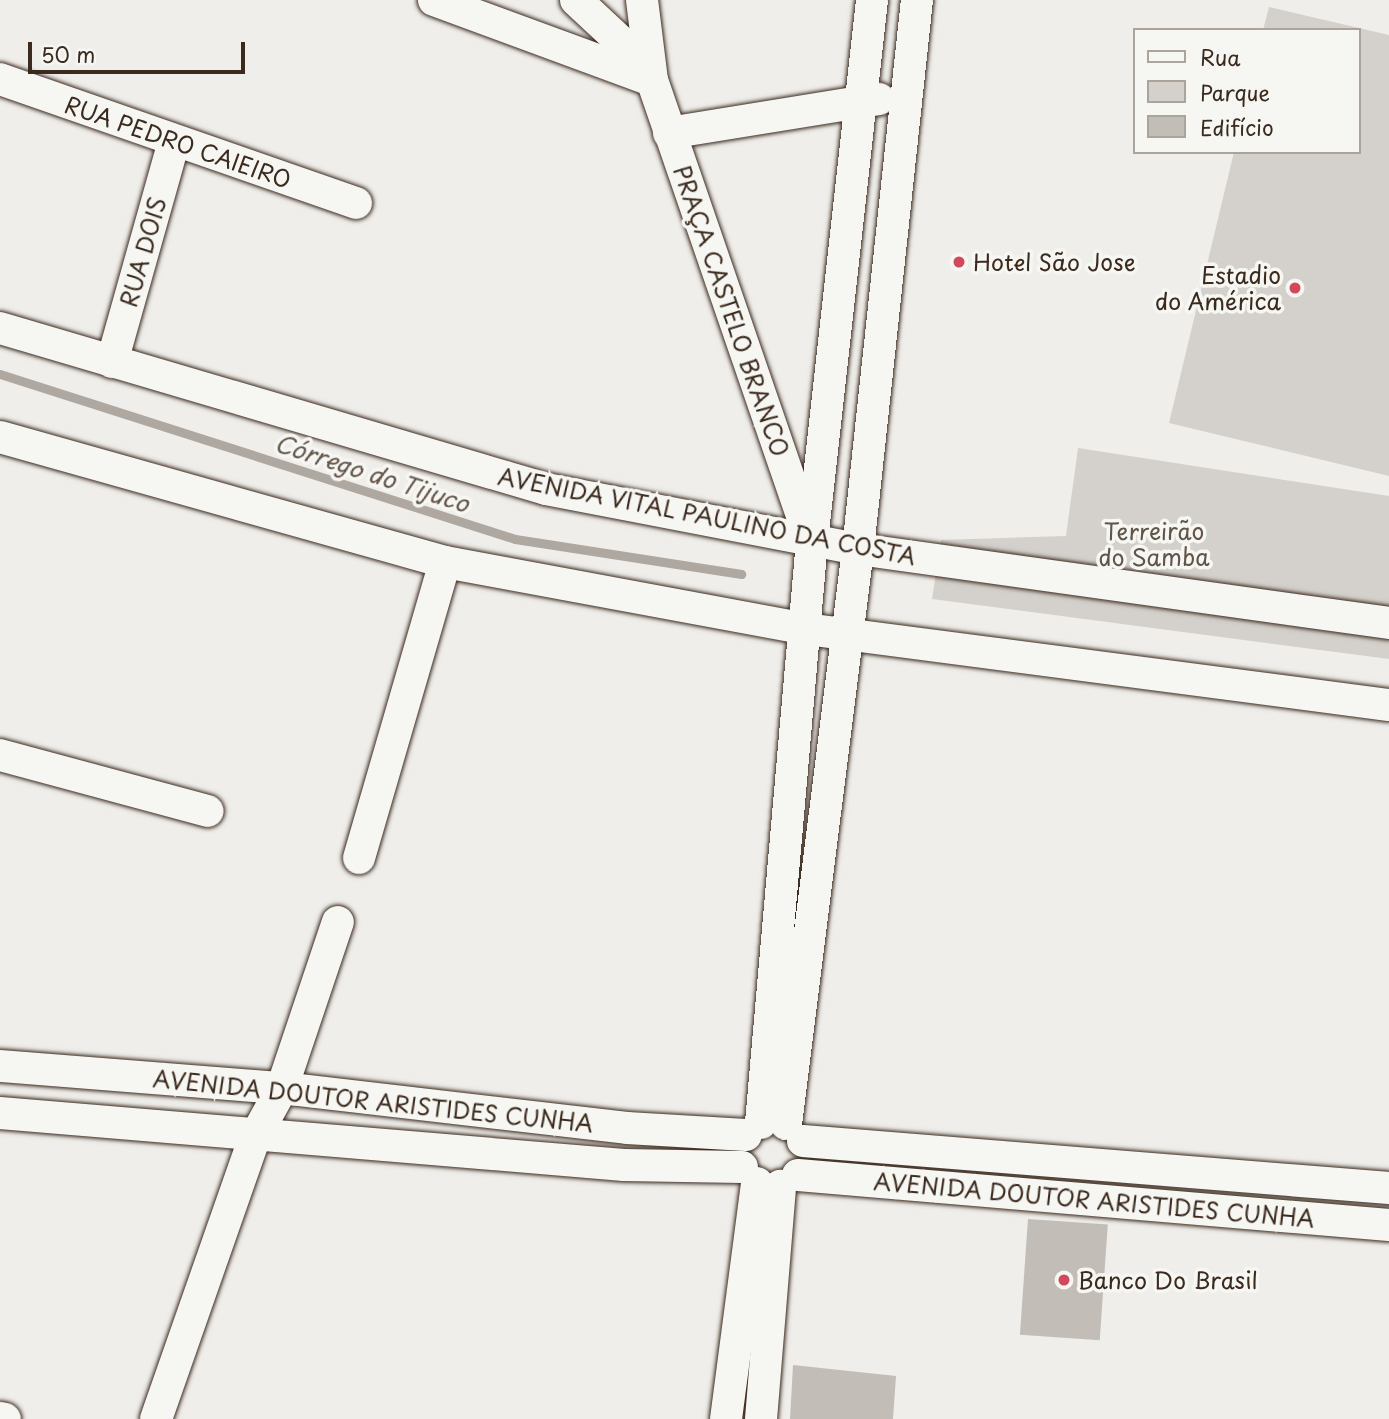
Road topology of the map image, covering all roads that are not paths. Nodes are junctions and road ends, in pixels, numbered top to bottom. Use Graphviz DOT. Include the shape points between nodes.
graph roads {
  1 [pos="434,0"];
  2 [pos="576,0"];
  3 [pos="642,0"];
  4 [pos="872,0"];
  5 [pos="917,0"];
  6 [pos="651,75"];
  7 [pos="0,79"];
  8 [pos="906,95"];
  9 [pos="859,103"];
  10 [pos="669,133"];
  11 [pos="174,142"];
  12 [pos="356,203"];
  13 [pos="839,300"];
  14 [pos="885,304"];
  15 [pos="0,328"];
  16 [pos="112,362"];
  17 [pos="0,437"];
  18 [pos="812,541"];
  19 [pos="858,549"];
  20 [pos="445,562"];
  21 [pos="1389,623"];
  22 [pos="806,629"];
  23 [pos="848,634"];
  24 [pos="1389,705"];
  25 [pos="0,755"];
  26 [pos="208,811"];
  27 [pos="359,858"];
  28 [pos="338,922"];
  29 [pos="0,1066"];
  30 [pos="44,1070"];
  31 [pos="282,1088"];
  32 [pos="0,1113"];
  33 [pos="40,1116"];
  34 [pos="627,1128"];
  35 [pos="774,1131"];
  36 [pos="255,1136"];
  37 [pos="951,1153"];
  38 [pos="624,1165"];
  39 [pos="1154,1169"];
  40 [pos="769,1178"];
  41 [pos="948,1188"];
  42 [pos="1389,1188"];
  43 [pos="1152,1205"];
  44 [pos="1389,1225"];
  45 [pos="156,1419"];
  46 [pos="726,1419"];
  47 [pos="761,1419"];
  1 -- 6 [label="street"];
  2 -- 6 [label="street"];
  3 -- 6 [label="street, PRAÇA CASTELO BRANCO"];
  4 -- 9 [label="street"];
  5 -- 8 [label="street"];
  6 -- 10 [label="street, PRAÇA CASTELO BRANCO"];
  7 -- 11 [label="street, RUA PEDRO CAIEIRO"];
  8 -- 9 [label="street"];
  8 -- 14 [label="street"];
  9 -- 10 [label="street"];
  9 -- 13 [label="street"];
  10 -- 18 [label="street, PRAÇA CASTELO BRANCO"];
  11 -- 12 [label="street, RUA PEDRO CAIEIRO"];
  11 -- 16 [label="street, RUA DOIS"];
  13 -- 14 [label="street"];
  13 -- 18 [label="street"];
  14 -- 19 [label="street"];
  15 -- 16 [label="street, AVENIDA VITAL PAULINO DA COSTA"];
  16 -- 18 [label="street, AVENIDA VITAL PAULINO DA COSTA" via="499,478"];
  17 -- 20 [label="street"];
  18 -- 19 [label="street, AVENIDA VITAL PAULINO DA COSTA"];
  18 -- 22 [label="street"];
  19 -- 21 [label="street, AVENIDA VITAL PAULINO DA COSTA"];
  19 -- 23 [label="street"];
  20 -- 22 [label="street"];
  20 -- 27 [label="street"];
  22 -- 23 [label="street"];
  22 -- 35 [label="street"];
  23 -- 24 [label="street"];
  23 -- 35 [label="street"];
  25 -- 26 [label="street"];
  28 -- 31 [label="street"];
  29 -- 30 [label="street, AVENIDA DOUTOR ARISTIDES CUNHA"];
  30 -- 31 [label="street, AVENIDA DOUTOR ARISTIDES CUNHA"];
  30 -- 33 [label="street"];
  31 -- 34 [label="street, AVENIDA DOUTOR ARISTIDES CUNHA"];
  31 -- 36 [label="street"];
  32 -- 33 [label="street, AVENIDA DOUTOR ARISTIDES CUNHA"];
  33 -- 36 [label="street, AVENIDA DOUTOR ARISTIDES CUNHA"];
  34 -- 35 [label="street, AVENIDA DOUTOR ARISTIDES CUNHA"];
  34 -- 38 [label="street"];
  35 -- 37 [label="street, AVENIDA DOUTOR ARISTIDES CUNHA"];
  35 -- 40 [label="street" via="740,1151"];
  35 -- 40 [label="street" via="805,1159"];
  36 -- 38 [label="street, AVENIDA DOUTOR ARISTIDES CUNHA"];
  36 -- 45 [label="street"];
  37 -- 39 [label="street, AVENIDA DOUTOR ARISTIDES CUNHA"];
  37 -- 41 [label="street"];
  38 -- 40 [label="street, AVENIDA DOUTOR ARISTIDES CUNHA"];
  39 -- 42 [label="street, AVENIDA DOUTOR ARISTIDES CUNHA"];
  39 -- 43 [label="street"];
  40 -- 41 [label="street, AVENIDA DOUTOR ARISTIDES CUNHA"];
  40 -- 46 [label="street"];
  40 -- 47 [label="street"];
  41 -- 43 [label="street, AVENIDA DOUTOR ARISTIDES CUNHA"];
  43 -- 44 [label="street, AVENIDA DOUTOR ARISTIDES CUNHA"];
}
